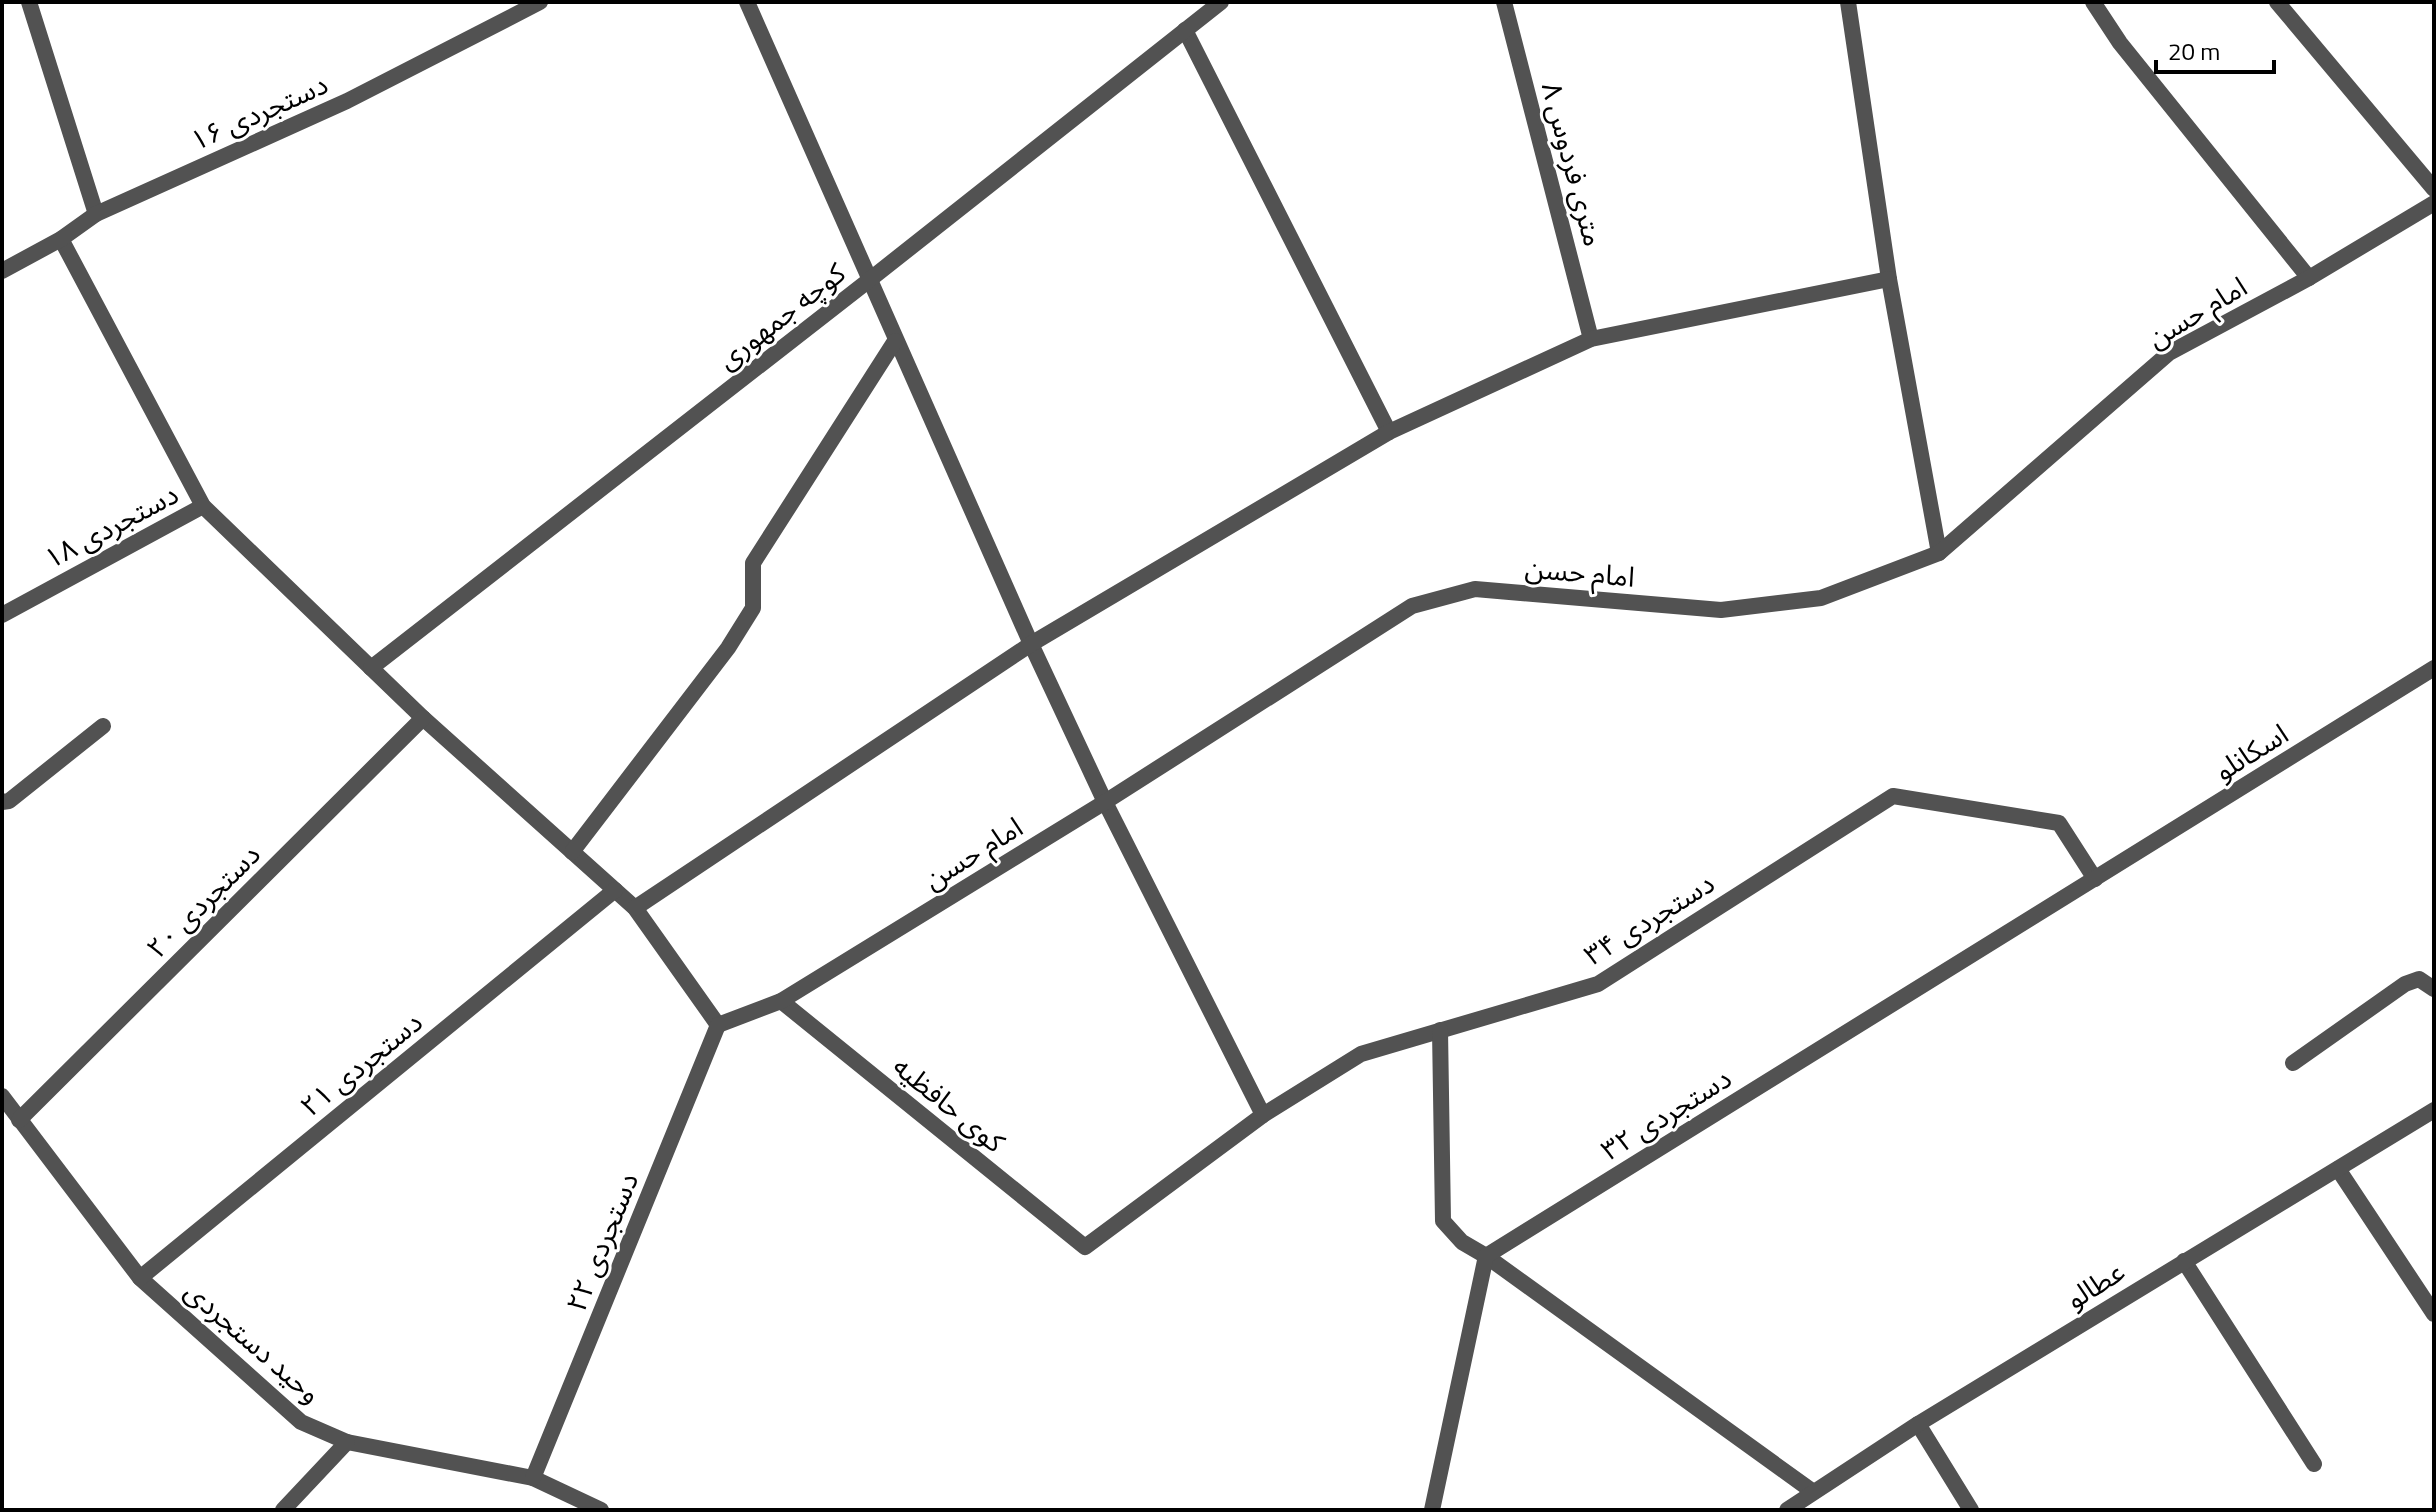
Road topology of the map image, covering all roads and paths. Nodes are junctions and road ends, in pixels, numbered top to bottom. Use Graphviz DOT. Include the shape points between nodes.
graph roads {
  1 [pos="29,2"];
  2 [pos="540,2"];
  3 [pos="747,2"];
  4 [pos="1221,2"];
  5 [pos="1504,2"];
  6 [pos="1848,2"];
  7 [pos="2093,2"];
  8 [pos="2277,2"];
  9 [pos="1185,30"];
  10 [pos="2434,189"];
  11 [pos="2434,203"];
  12 [pos="96,214"];
  13 [pos="61,239"];
  14 [pos="2,271"];
  15 [pos="2309,278"];
  16 [pos="1889,279"];
  17 [pos="868,281"];
  18 [pos="1591,339"];
  19 [pos="895,341"];
  20 [pos="1389,432"];
  21 [pos="203,506"];
  22 [pos="1939,553"];
  23 [pos="2,615"];
  24 [pos="1031,644"];
  25 [pos="371,668"];
  26 [pos="2434,668"];
  27 [pos="423,718"];
  28 [pos="103,726"];
  29 [pos="2,802"];
  30 [pos="1105,802"];
  31 [pos="572,852"];
  32 [pos="2095,879"];
  33 [pos="615,890"];
  34 [pos="635,908"];
  35 [pos="2434,989"];
  36 [pos="781,1001"];
  37 [pos="718,1025"];
  38 [pos="1440,1030"];
  39 [pos="2293,1063"];
  40 [pos="2,1096"];
  41 [pos="2434,1110"];
  42 [pos="1263,1115"];
  43 [pos="19,1120"];
  44 [pos="2338,1169"];
  45 [pos="1085,1247"];
  46 [pos="1486,1256"];
  47 [pos="2184,1261"];
  48 [pos="140,1278"];
  49 [pos="2434,1314"];
  50 [pos="1918,1424"];
  51 [pos="347,1442"];
  52 [pos="2314,1464"];
  53 [pos="533,1478"];
  54 [pos="1812,1491"];
  55 [pos="283,1510"];
  56 [pos="601,1510"];
  57 [pos="1432,1510"];
  58 [pos="1787,1510"];
  59 [pos="1971,1510"];
  1 -- 12 [label="street"];
  2 -- 12 [label="street, دستجردی ۱۶" via="347,101"];
  3 -- 17 [label="street"];
  4 -- 9 [label="street, کوچه جمهوری"];
  5 -- 18 [label="street, ۸ متری فردوس"];
  6 -- 16 [label="street"];
  7 -- 15 [label="street" via="2120,43"];
  8 -- 10 [label="street"];
  9 -- 17 [label="street, کوچه جمهوری"];
  9 -- 20 [label="street"];
  11 -- 15 [label="street, امام حسن"];
  12 -- 13 [label="street, دستجردی ۱۶"];
  13 -- 14 [label="street, دستجردی ۱۶"];
  13 -- 21 [label="street"];
  15 -- 22 [label="street, امام حسن" via="2169,353"];
  16 -- 18 [label="street"];
  16 -- 22 [label="street"];
  17 -- 19 [label="street"];
  17 -- 25 [label="street, کوچه جمهوری"];
  18 -- 20 [label="street"];
  19 -- 24 [label="street"];
  19 -- 31 [label="street" via="753,563 753,608 728,648"];
  20 -- 24 [label="street"];
  21 -- 23 [label="street, دستجردی ۱۸"];
  21 -- 25 [label="street"];
  22 -- 30 [label="street, امام حسن" via="1821,598 1721,610 1475,589 1412,606"];
  24 -- 30 [label="street"];
  24 -- 34 [label="street"];
  25 -- 27 [label="street"];
  26 -- 32 [label="street, اسکانلو"];
  27 -- 31 [label="street"];
  27 -- 43 [label="street, دستجردی ۲۰"];
  28 -- 29 [label="street"];
  30 -- 36 [label="street, امام حسن"];
  30 -- 42 [label="street"];
  31 -- 33 [label="street"];
  32 -- 38 [label="street, دستجردی ۳۴" via="2059,823 1893,796 1598,984"];
  32 -- 46 [label="street, دستجردی ۳۲"];
  33 -- 34 [label="street"];
  33 -- 48 [label="street, دستجردی ۲۱"];
  34 -- 37 [label="street"];
  35 -- 39 [label="street" via="2419,979 2405,984"];
  36 -- 37 [label="street, امام حسن"];
  36 -- 45 [label="street, کوی حافظیه"];
  37 -- 53 [label="street, دستجردی ۲۲"];
  38 -- 42 [label="street, دستجردی ۳۴" via="1361,1054"];
  38 -- 46 [label="street" via="1443,1221 1462,1242"];
  40 -- 43 [label="street, وحید دستجردی"];
  41 -- 44 [label="street, عطالو"];
  42 -- 45 [label="street, دستجردی ۳۴"];
  43 -- 48 [label="street, وحید دستجردی"];
  44 -- 47 [label="street, عطالو"];
  44 -- 49 [label="street"];
  46 -- 54 [label="street"];
  46 -- 57 [label="street"];
  47 -- 50 [label="street, عطالو"];
  47 -- 52 [label="street"];
  48 -- 51 [label="street, وحید دستجردی" via="301,1422"];
  50 -- 54 [label="street, عطالو"];
  50 -- 59 [label="street"];
  51 -- 53 [label="street, وحید دستجردی"];
  51 -- 55 [label="street"];
  53 -- 56 [label="street, وحید دستجردی"];
  54 -- 58 [label="street, عطالو"];
}
